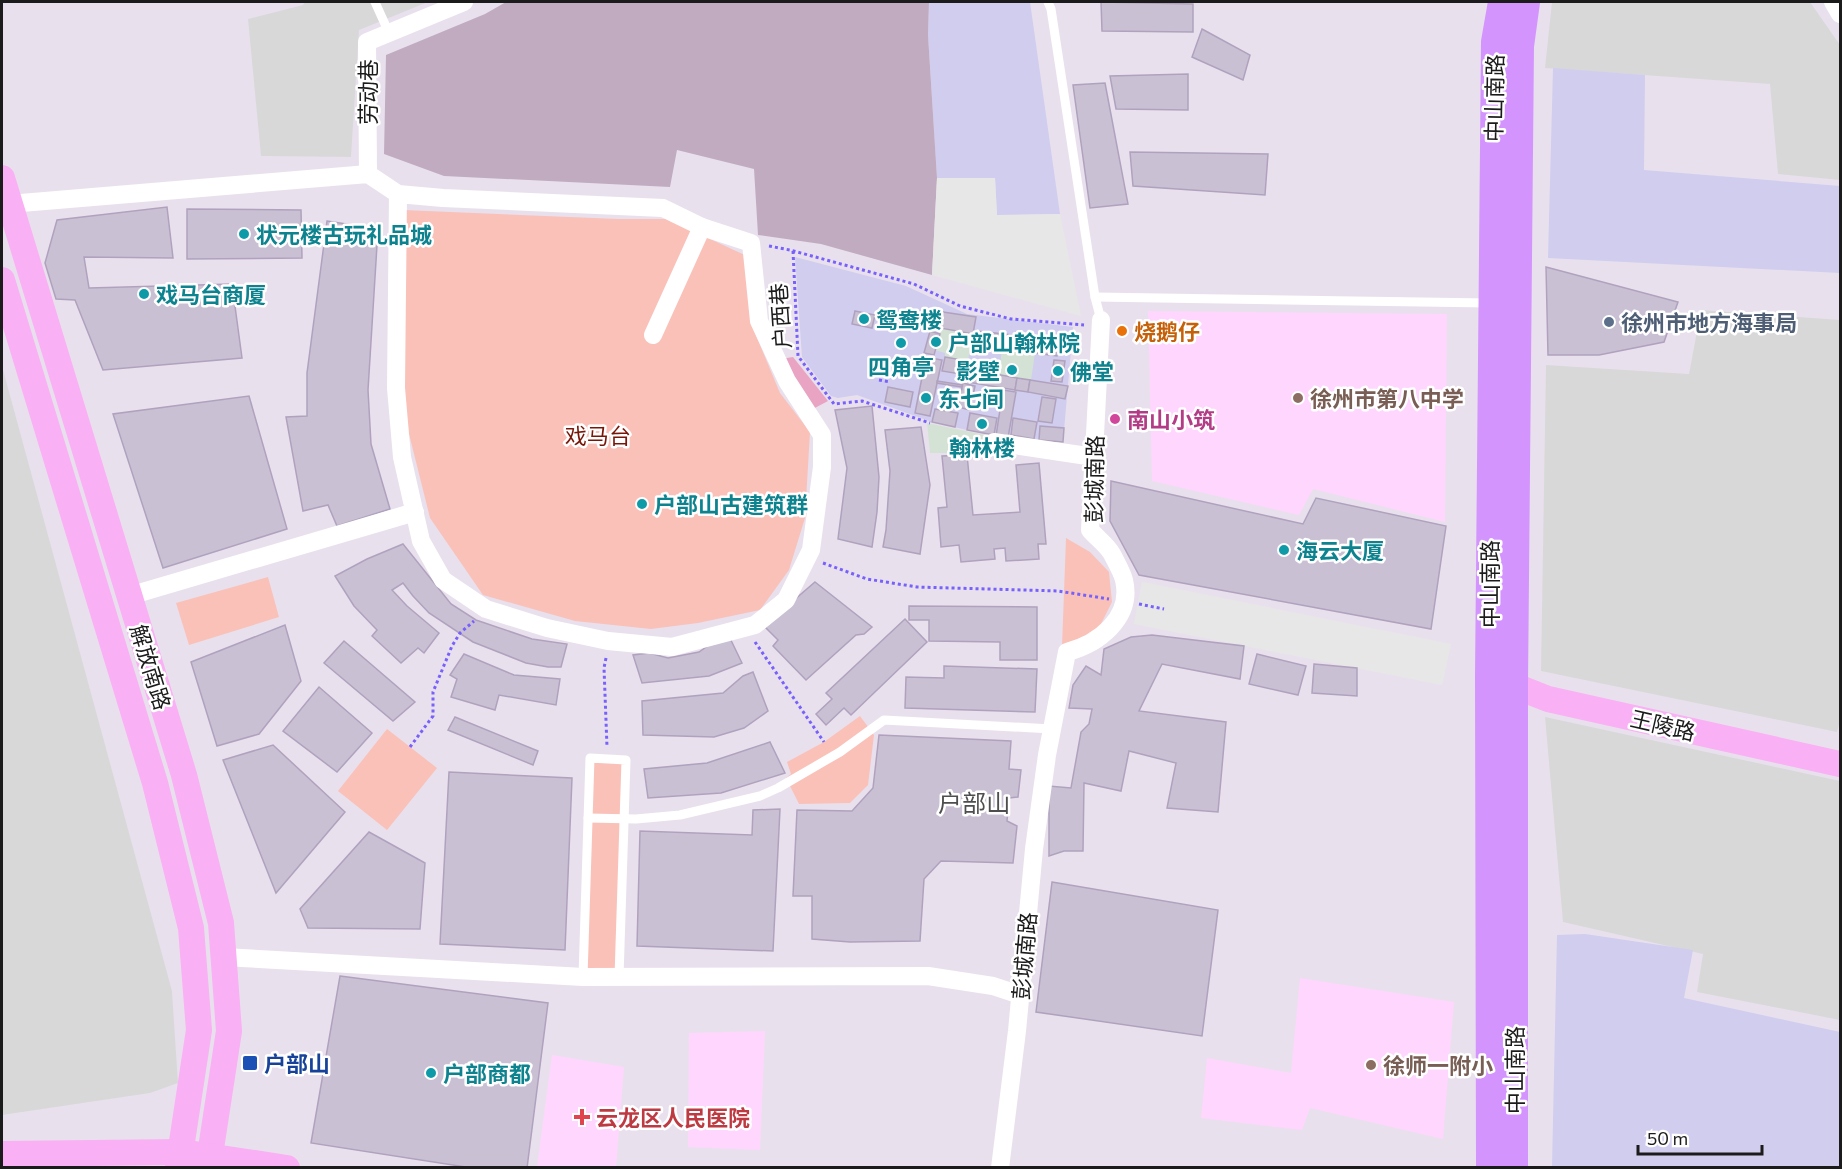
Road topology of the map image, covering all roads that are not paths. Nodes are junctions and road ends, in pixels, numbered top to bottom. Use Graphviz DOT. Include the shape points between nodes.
graph roads {
  1 [pos="375,2"];
  2 [pos="464,2"];
  3 [pos="1048,2"];
  4 [pos="1502,2"];
  5 [pos="1526,2"];
  6 [pos="1833,2"];
  7 [pos="1840,14"];
  8 [pos="389,33"];
  9 [pos="368,174"];
  10 [pos="2,178"];
  11 [pos="398,194"];
  12 [pos="9,204"];
  13 [pos="702,227"];
  14 [pos="2,280"];
  15 [pos="1095,297"];
  16 [pos="1491,303"];
  17 [pos="1100,323"];
  18 [pos="653,335"];
  19 [pos="994,442"];
  20 [pos="1094,458"];
  21 [pos="415,512"];
  22 [pos="129,596"];
  23 [pos="1501,680"];
  24 [pos="1052,729"];
  25 [pos="1840,764"];
  26 [pos="588,818"];
  27 [pos="624,819"];
  28 [pos="224,957"];
  29 [pos="583,977"];
  30 [pos="619,977"];
  31 [pos="1020,996"];
  32 [pos="2,1154"];
  33 [pos="179,1160"];
  34 [pos="209,1162"];
  35 [pos="287,1167"];
  36 [pos="1000,1167"];
  37 [pos="1490,1167"];
  38 [pos="1514,1167"];
  1 -- 8 [label="lane"];
  2 -- 8 [label="street, 劳动巷"];
  3 -- 15 [label="lane, 彭城南路"];
  4 -- 16 [label="main road, 中山南路" via="1495,42"];
  5 -- 23 [label="main road, 中山南路" via="1520,46"];
  6 -- 7 [label="street"];
  8 -- 9 [label="street, 劳动巷" via="367,42"];
  9 -- 11 [label="street"];
  9 -- 12 [label="street"];
  10 -- 12 [label="main road, 解放南路"];
  11 -- 13 [label="street" via="663,208"];
  11 -- 21 [label="street" via="396,388 402,457"];
  12 -- 22 [label="main road, 解放南路"];
  13 -- 18 [label="street"];
  13 -- 21 [label="street" via="751,243 759,321 787,381 822,435 822,467 811,550 786,600 755,625 672,647 608,641 547,628 486,609 443,580 421,541"];
  14 -- 33 [label="main road, 解放南路" via="155,783 191,928 199,1030"];
  15 -- 16 [label="lane"];
  15 -- 17 [label="lane, 彭城南路"];
  16 -- 23 [label="main road, 中山南路"];
  17 -- 20 [label="street, 彭城南路"];
  19 -- 20 [label="street"];
  20 -- 24 [label="street, 彭城南路" via="1090,530 1111,552 1124,580 1125,597 1119,615 1101,637 1066,652"];
  21 -- 22 [label="street"];
  22 -- 28 [label="main road, 解放南路" via="184,775 221,923"];
  23 -- 25 [label="main road, 王陵路" via="1548,699"];
  23 -- 37 [label="main road, 中山南路"];
  23 -- 38 [label="main road, 中山南路"];
  24 -- 27 [label="lane" via="884,720 840,752 760,796 680,815"];
  24 -- 31 [label="street, 彭城南路" via="1034,849"];
  26 -- 27 [label="lane"];
  26 -- 27 [label="lane" via="590,758 626,760"];
  26 -- 29 [label="lane"];
  27 -- 30 [label="lane"];
  28 -- 29 [label="street"];
  28 -- 34 [label="main road, 解放南路" via="229,1031"];
  29 -- 30 [label="street"];
  30 -- 31 [label="street" via="928,976 993,986"];
  31 -- 36 [label="street, 彭城南路"];
  32 -- 33 [label="main road"];
  33 -- 34 [label="main road"];
  34 -- 35 [label="main road"];
}
